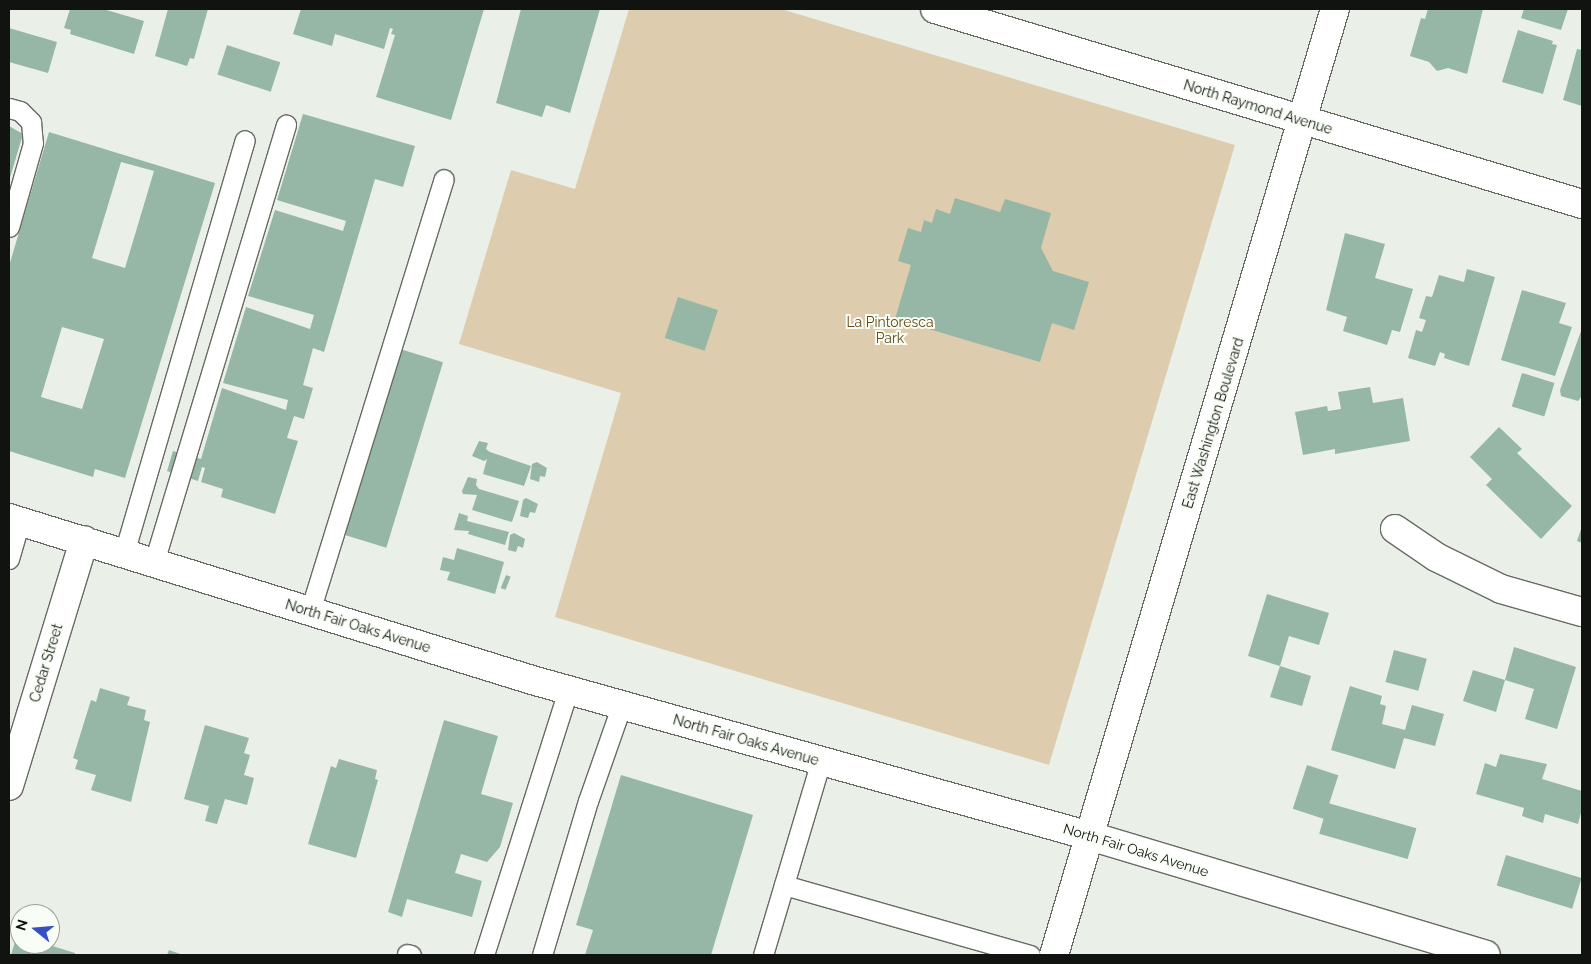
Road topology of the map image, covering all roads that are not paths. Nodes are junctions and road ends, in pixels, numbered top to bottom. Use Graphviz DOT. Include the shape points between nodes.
graph roads {
  1 [pos="935,9"];
  2 [pos="1335,9"];
  3 [pos="9,108"];
  4 [pos="1300,120"];
  5 [pos="286,125"];
  6 [pos="246,140"];
  7 [pos="444,179"];
  8 [pos="1582,204"];
  9 [pos="9,227"];
  10 [pos="15,519"];
  11 [pos="1395,529"];
  12 [pos="84,540"];
  13 [pos="124,553"];
  14 [pos="9,559"];
  15 [pos="154,562"];
  16 [pos="310,611"];
  17 [pos="1582,612"];
  18 [pos="568,690"];
  19 [pos="622,704"];
  20 [pos="821,760"];
  21 [pos="9,786"];
  22 [pos="1090,836"];
  23 [pos="784,885"];
  24 [pos="484,955"];
  25 [pos="542,955"];
  26 [pos="763,955"];
  27 [pos="1030,955"];
  28 [pos="1054,955"];
  29 [pos="1486,955"];
  1 -- 4 [label="main road, North Raymond Avenue"];
  2 -- 4 [label="main road, East Washington Boulevard"];
  3 -- 9 [label="lane" via="20,111 32,122 34,143"];
  4 -- 8 [label="main road, North Raymond Avenue"];
  4 -- 22 [label="main road, East Washington Boulevard"];
  5 -- 15 [label="lane"];
  6 -- 13 [label="lane"];
  7 -- 16 [label="lane"];
  10 -- 12 [label="main road, North Fair Oaks Avenue"];
  10 -- 14 [label="lane"];
  11 -- 17 [label="main road" via="1436,557 1501,589"];
  12 -- 13 [label="main road, North Fair Oaks Avenue"];
  12 -- 21 [label="main road, Cedar Street"];
  13 -- 15 [label="main road, North Fair Oaks Avenue"];
  15 -- 16 [label="main road, North Fair Oaks Avenue"];
  16 -- 18 [label="main road, North Fair Oaks Avenue"];
  18 -- 19 [label="main road, North Fair Oaks Avenue"];
  18 -- 24 [label="lane"];
  19 -- 20 [label="main road, North Fair Oaks Avenue"];
  19 -- 25 [label="lane" via="588,800"];
  20 -- 22 [label="main road, North Fair Oaks Avenue"];
  20 -- 23 [label="lane"];
  22 -- 28 [label="main road, East Washington Boulevard"];
  22 -- 29 [label="main road, North Fair Oaks Avenue"];
  23 -- 26 [label="lane"];
  23 -- 27 [label="lane"];
}
